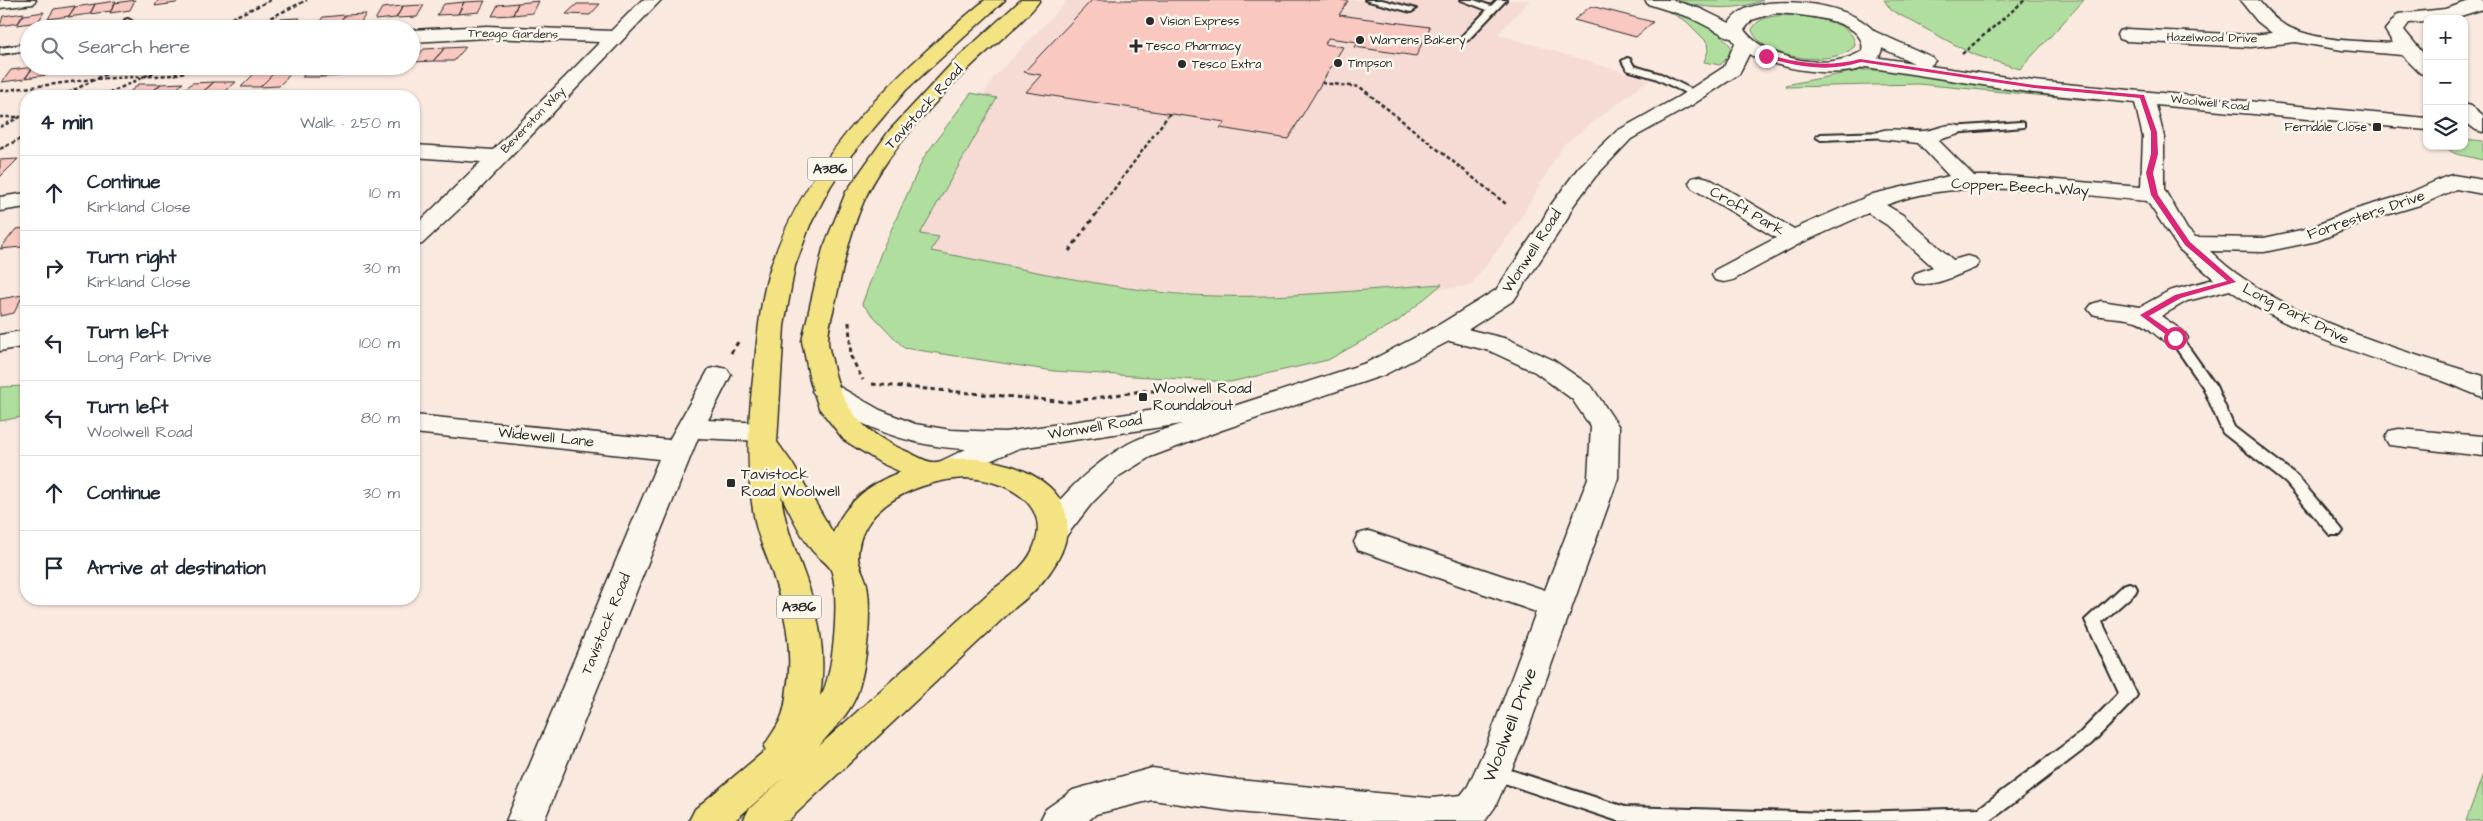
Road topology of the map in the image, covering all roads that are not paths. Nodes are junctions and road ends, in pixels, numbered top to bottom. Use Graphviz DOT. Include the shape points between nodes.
graph roads {
  1 [pos="27,0"];
  2 [pos="652,0"];
  3 [pos="996,0"];
  4 [pos="1031,0"];
  5 [pos="1369,0"];
  6 [pos="1465,0"];
  7 [pos="1502,0"];
  8 [pos="1823,0"];
  9 [pos="2249,0"];
  10 [pos="1660,1"];
  11 [pos="2483,2"];
  12 [pos="0,3"];
  13 [pos="1778,4"];
  14 [pos="1411,9"];
  15 [pos="1492,9"];
  16 [pos="2458,12"];
  17 [pos="1750,13"];
  18 [pos="1844,20"];
  19 [pos="2483,21"];
  20 [pos="1867,34"];
  21 [pos="2126,35"];
  22 [pos="420,36"];
  23 [pos="2297,36"];
  24 [pos="615,37"];
  25 [pos="1466,38"];
  26 [pos="1740,39"];
  27 [pos="20,48"];
  28 [pos="2407,49"];
  29 [pos="0,51"];
  30 [pos="1627,61"];
  31 [pos="1860,61"];
  32 [pos="2423,65"];
  33 [pos="1962,66"];
  34 [pos="2142,96"];
  35 [pos="1691,97"];
  36 [pos="2468,113"];
  37 [pos="2423,124"];
  38 [pos="2020,125"];
  39 [pos="2483,126"];
  40 [pos="2468,128"];
  41 [pos="1952,130"];
  42 [pos="2483,130"];
  43 [pos="1887,135"];
  44 [pos="1821,137"];
  45 [pos="1924,137"];
  46 [pos="420,151"];
  47 [pos="498,157"];
  48 [pos="1967,182"];
  49 [pos="1700,183"];
  50 [pos="2483,187"];
  51 [pos="2155,195"];
  52 [pos="20,201"];
  53 [pos="0,204"];
  54 [pos="1869,204"];
  55 [pos="420,233"];
  56 [pos="1793,238"];
  57 [pos="2187,244"];
  58 [pos="1724,275"];
  59 [pos="1925,278"];
  60 [pos="2232,282"];
  61 [pos="2101,310"];
  62 [pos="2144,315"];
  63 [pos="1446,332"];
  64 [pos="2175,338"];
  65 [pos="20,339"];
  66 [pos="0,343"];
  67 [pos="718,375"];
  68 [pos="2479,381"];
  69 [pos="826,391"];
  70 [pos="1277,403"];
  71 [pos="420,424"];
  72 [pos="762,437"];
  73 [pos="2399,438"];
  74 [pos="684,440"];
  75 [pos="1013,440"];
  76 [pos="2483,446"];
  77 [pos="939,470"];
  78 [pos="1053,531"];
  79 [pos="2335,531"];
  80 [pos="1369,542"];
  81 [pos="848,573"];
  82 [pos="2129,589"];
  83 [pos="1556,606"];
  84 [pos="770,768"];
  85 [pos="1492,772"];
  86 [pos="525,821"];
  87 [pos="708,821"];
  88 [pos="762,821"];
  89 [pos="1060,821"];
  1 -- 12 [label="street"];
  2 -- 24 [label="street, Beverston Way"];
  3 -- 72 [label="highway, Tavistock Road / A386" via="909,75 862,126 824,178 796,230 773,312"];
  4 -- 69 [label="highway, Tavistock Road / A386" via="962,64 896,135 857,192 835,249 815,341"];
  5 -- 14 [label="lane"];
  6 -- 15 [label="lane"];
  7 -- 15 [label="lane"];
  8 -- 18 [label="street"];
  9 -- 23 [label="street, Hazelwood Drive" via="2279,30"];
  10 -- 17 [label="street" via="1701,9"];
  10 -- 26 [label="street, Woolwell Road" via="1695,13"];
  11 -- 16 [label="street"];
  13 -- 17 [label="street"];
  13 -- 18 [label="street"];
  15 -- 25 [label="lane"];
  16 -- 19 [label="street"];
  16 -- 28 [label="street" via="2404,18 2394,30"];
  17 -- 26 [label="street, Wonwell Road" via="1736,23"];
  18 -- 20 [label="street, Woolwell Road"];
  20 -- 31 [label="street" via="1873,49"];
  20 -- 33 [label="street, Woolwell Road" via="1912,56"];
  21 -- 23 [label="street, Hazelwood Drive" via="2251,41"];
  22 -- 24 [label="street, Treago Gardens" via="487,32"];
  23 -- 28 [label="street, Hazelwood Drive" via="2355,46"];
  24 -- 47 [label="street, Beverston Way"];
  26 -- 31 [label="street, Woolwell Road" via="1766,56 1795,64 1826,67"];
  26 -- 35 [label="street, Wonwell Road" via="1732,70"];
  27 -- 29 [label="lane"];
  28 -- 32 [label="street"];
  30 -- 35 [label="lane" via="1630,68 1658,76"];
  31 -- 33 [label="street, Woolwell Road"];
  33 -- 34 [label="street, Woolwell Road" via="2034,87"];
  34 -- 37 [label="street, Woolwell Road"];
  34 -- 51 [label="street, Long Park Drive" via="2154,132 2150,173"];
  35 -- 63 [label="street, Wonwell Road" via="1624,135 1587,172 1562,205 1505,295"];
  36 -- 39 [label="street"];
  38 -- 41 [label="lane"];
  40 -- 42 [label="street"];
  41 -- 45 [label="street"];
  43 -- 44 [label="lane"];
  43 -- 45 [label="street"];
  45 -- 48 [label="street"];
  46 -- 47 [label="street"];
  47 -- 55 [label="street, Beverston Way"];
  48 -- 51 [label="street, Copper Beech Way"];
  48 -- 54 [label="street, Copper Beech Way" via="1945,183"];
  49 -- 56 [label="street, Croft Park"];
  50 -- 57 [label="street, Forresters Drive" via="2453,182 2317,234 2264,245"];
  51 -- 57 [label="street, Long Park Drive"];
  52 -- 53 [label="street"];
  54 -- 56 [label="street, Copper Beech Way"];
  54 -- 59 [label="street" via="1957,266"];
  56 -- 58 [label="street, Copper Beech Way"];
  57 -- 60 [label="street, Long Park Drive"];
  60 -- 62 [label="street" via="2178,296"];
  60 -- 68 [label="street, Long Park Drive" via="2351,342"];
  61 -- 62 [label="street"];
  62 -- 64 [label="street"];
  63 -- 70 [label="street, Wonwell Road" via="1376,369"];
  63 -- 83 [label="street, Woolwell Drive" via="1499,345 1544,366 1582,393 1605,426 1603,478"];
  64 -- 79 [label="lane" via="2209,386 2228,430 2292,479"];
  65 -- 66 [label="street"];
  67 -- 74 [label="street, Tavistock Road"];
  69 -- 75 [label="street" via="864,415 904,431 941,440"];
  69 -- 77 [label="highway, Tavistock Road / A386" via="833,408 854,433 892,456"];
  70 -- 75 [label="street, Wonwell Road"];
  70 -- 78 [label="street, Wonwell Road" via="1140,450 1109,469"];
  71 -- 74 [label="street, Widewell Lane"];
  72 -- 74 [label="street"];
  72 -- 81 [label="highway" via="815,532"];
  72 -- 84 [label="highway, A386" via="769,519 797,601 807,642 806,682 798,720"];
  73 -- 76 [label="street"];
  74 -- 86 [label="street, Tavistock Road"];
  75 -- 77 [label="street, Wonwell Road"];
  77 -- 78 [label="highway" via="988,470 1022,482 1045,503"];
  77 -- 81 [label="highway" via="891,487 862,511 845,540"];
  78 -- 88 [label="highway" via="1051,546 1040,568 1020,589 1002,600"];
  80 -- 83 [label="street"];
  81 -- 84 [label="highway, A386" via="849,650 839,697 795,748"];
  82 -- 85 [label="lane" via="2093,620 2128,695 2085,739 1982,816 1828,821 1625,815"];
  83 -- 85 [label="street, Woolwell Drive"];
  84 -- 87 [label="highway, A386"];
  85 -- 89 [label="street, Woolwell Drive" via="1482,796 1470,811 1431,814 1238,796 1152,784 1086,801"];
}
